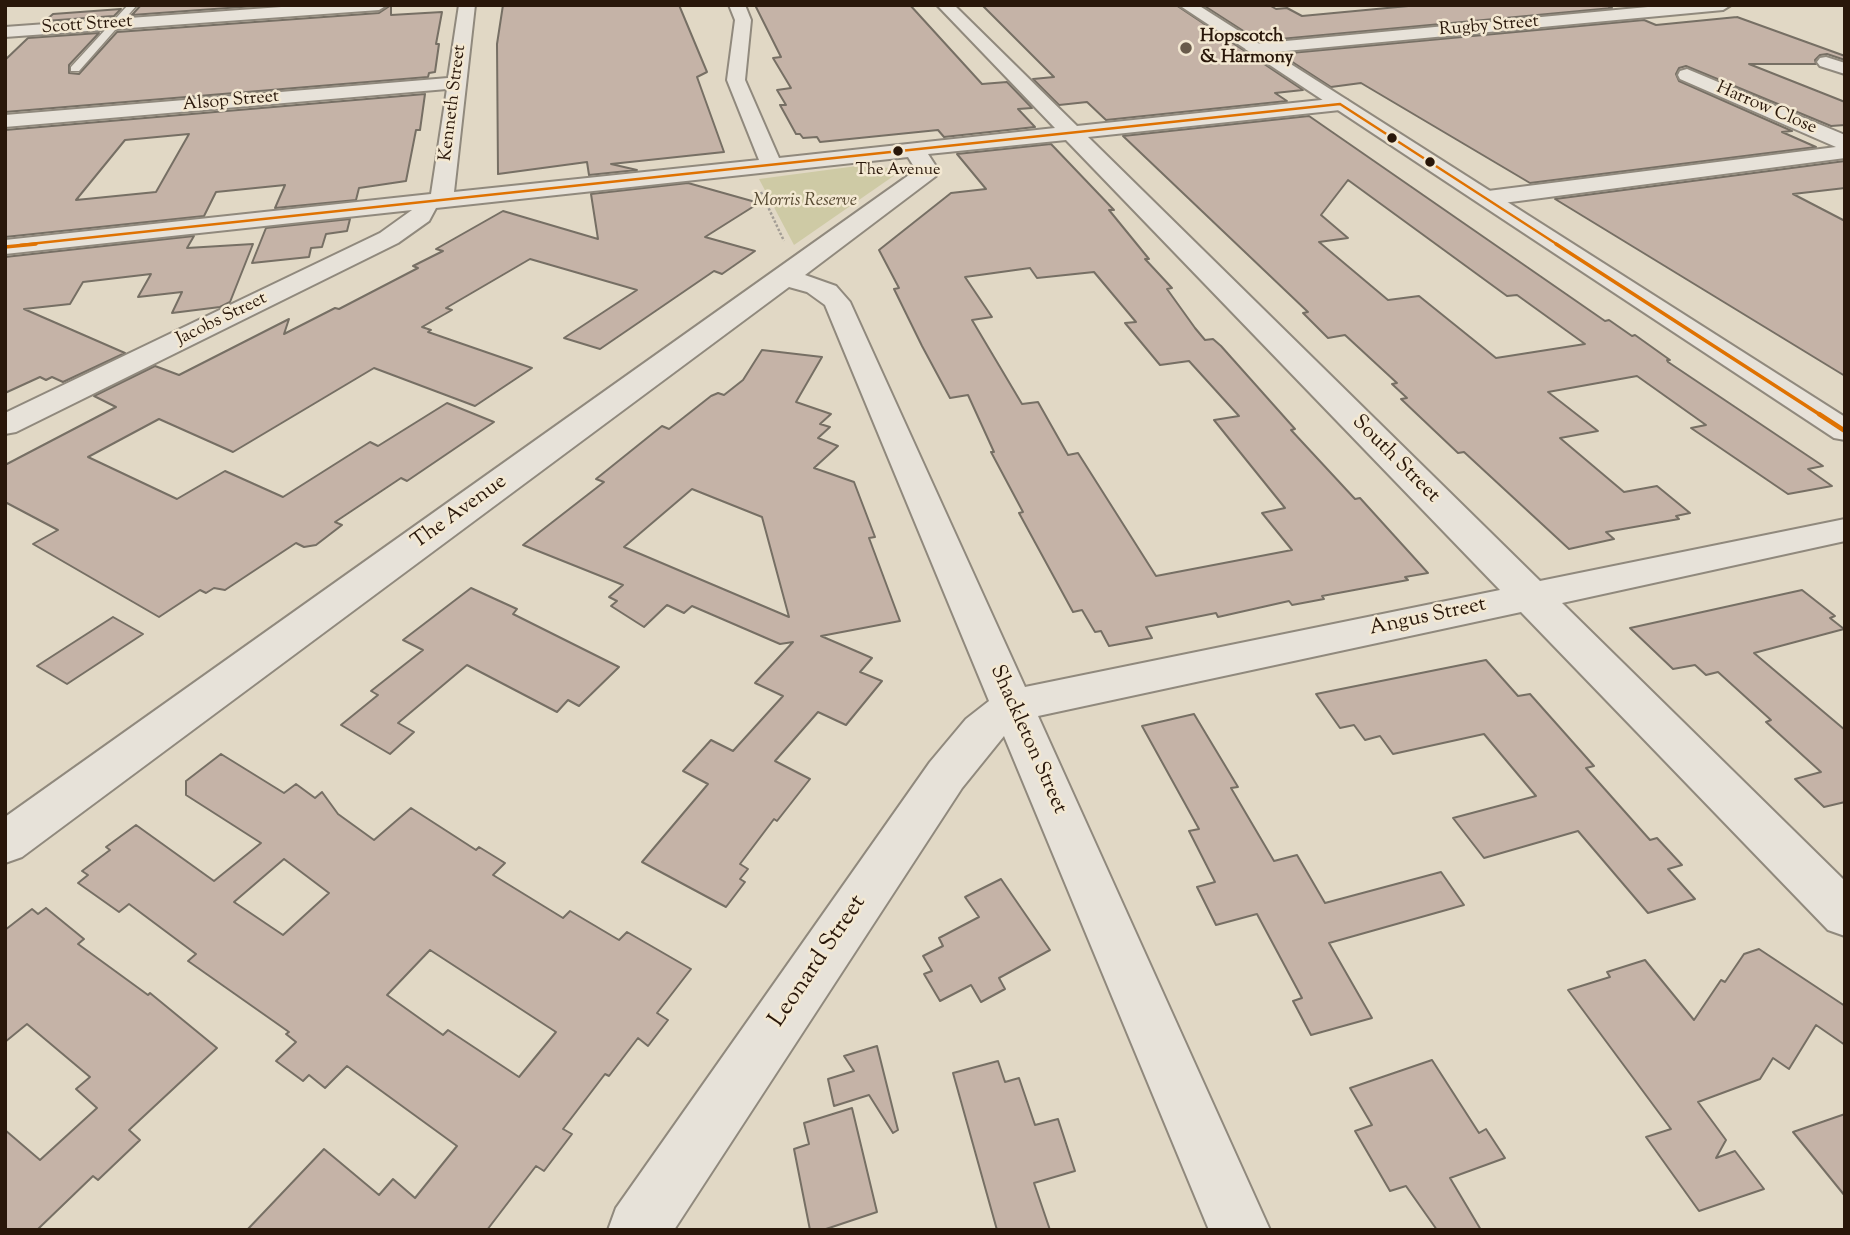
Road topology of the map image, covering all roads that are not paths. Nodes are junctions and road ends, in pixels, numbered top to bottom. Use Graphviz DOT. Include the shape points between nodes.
graph roads {
  1 [pos="133,5"];
  2 [pos="379,5"];
  3 [pos="467,5"];
  4 [pos="737,5"];
  5 [pos="946,5"];
  6 [pos="1187,5"];
  7 [pos="1723,5"];
  8 [pos="320,7"];
  9 [pos="116,24"];
  10 [pos="5,32"];
  11 [pos="1254,49"];
  12 [pos="1826,62"];
  13 [pos="75,69"];
  14 [pos="1845,69"];
  15 [pos="1687,75"];
  16 [pos="456,83"];
  17 [pos="1340,104"];
  18 [pos="5,121"];
  19 [pos="1072,133"];
  20 [pos="1845,143"];
  21 [pos="915,150"];
  22 [pos="1845,152"];
  23 [pos="772,166"];
  24 [pos="1488,198"];
  25 [pos="435,201"];
  26 [pos="5,247"];
  27 [pos="786,261"];
  28 [pos="5,425"];
  29 [pos="1845,430"];
  30 [pos="1845,530"];
  31 [pos="1530,596"];
  32 [pos="1012,706"];
  33 [pos="5,843"];
  34 [pos="1845,914"];
  35 [pos="638,1230"];
  36 [pos="1240,1230"];
  1 -- 9 [label="lane"];
  2 -- 8 [label="street, Scott Street"];
  3 -- 16 [label="street, Kenneth Street"];
  4 -- 23 [label="street" via="743,20 736,80"];
  5 -- 19 [label="street, South Street"];
  6 -- 11 [label="street"];
  7 -- 11 [label="street, Rugby Street"];
  8 -- 9 [label="street, Scott Street"];
  9 -- 10 [label="street, Scott Street"];
  9 -- 13 [label="lane"];
  11 -- 17 [label="street"];
  12 -- 14 [label="street"];
  15 -- 20 [label="street, Harrow Close"];
  16 -- 18 [label="street, Alsop Street"];
  16 -- 25 [label="street, Kenneth Street"];
  17 -- 19 [label="street"];
  17 -- 24 [label="street"];
  19 -- 21 [label="street"];
  19 -- 31 [label="street, South Street"];
  21 -- 23 [label="street"];
  21 -- 27 [label="street, The Avenue" via="928,171"];
  22 -- 24 [label="street"];
  23 -- 25 [label="street"];
  24 -- 29 [label="street"];
  25 -- 26 [label="street"];
  25 -- 28 [label="street, Jacobs Street" via="389,238"];
  27 -- 32 [label="street, Shackleton Street" via="836,302"];
  27 -- 33 [label="street, The Avenue"];
  30 -- 31 [label="street, Angus Street"];
  31 -- 32 [label="street, Angus Street"];
  31 -- 34 [label="street, South Street"];
  32 -- 35 [label="street, Leonard Street" via="981,731 946,775"];
  32 -- 36 [label="street, Shackleton Street"];
}
